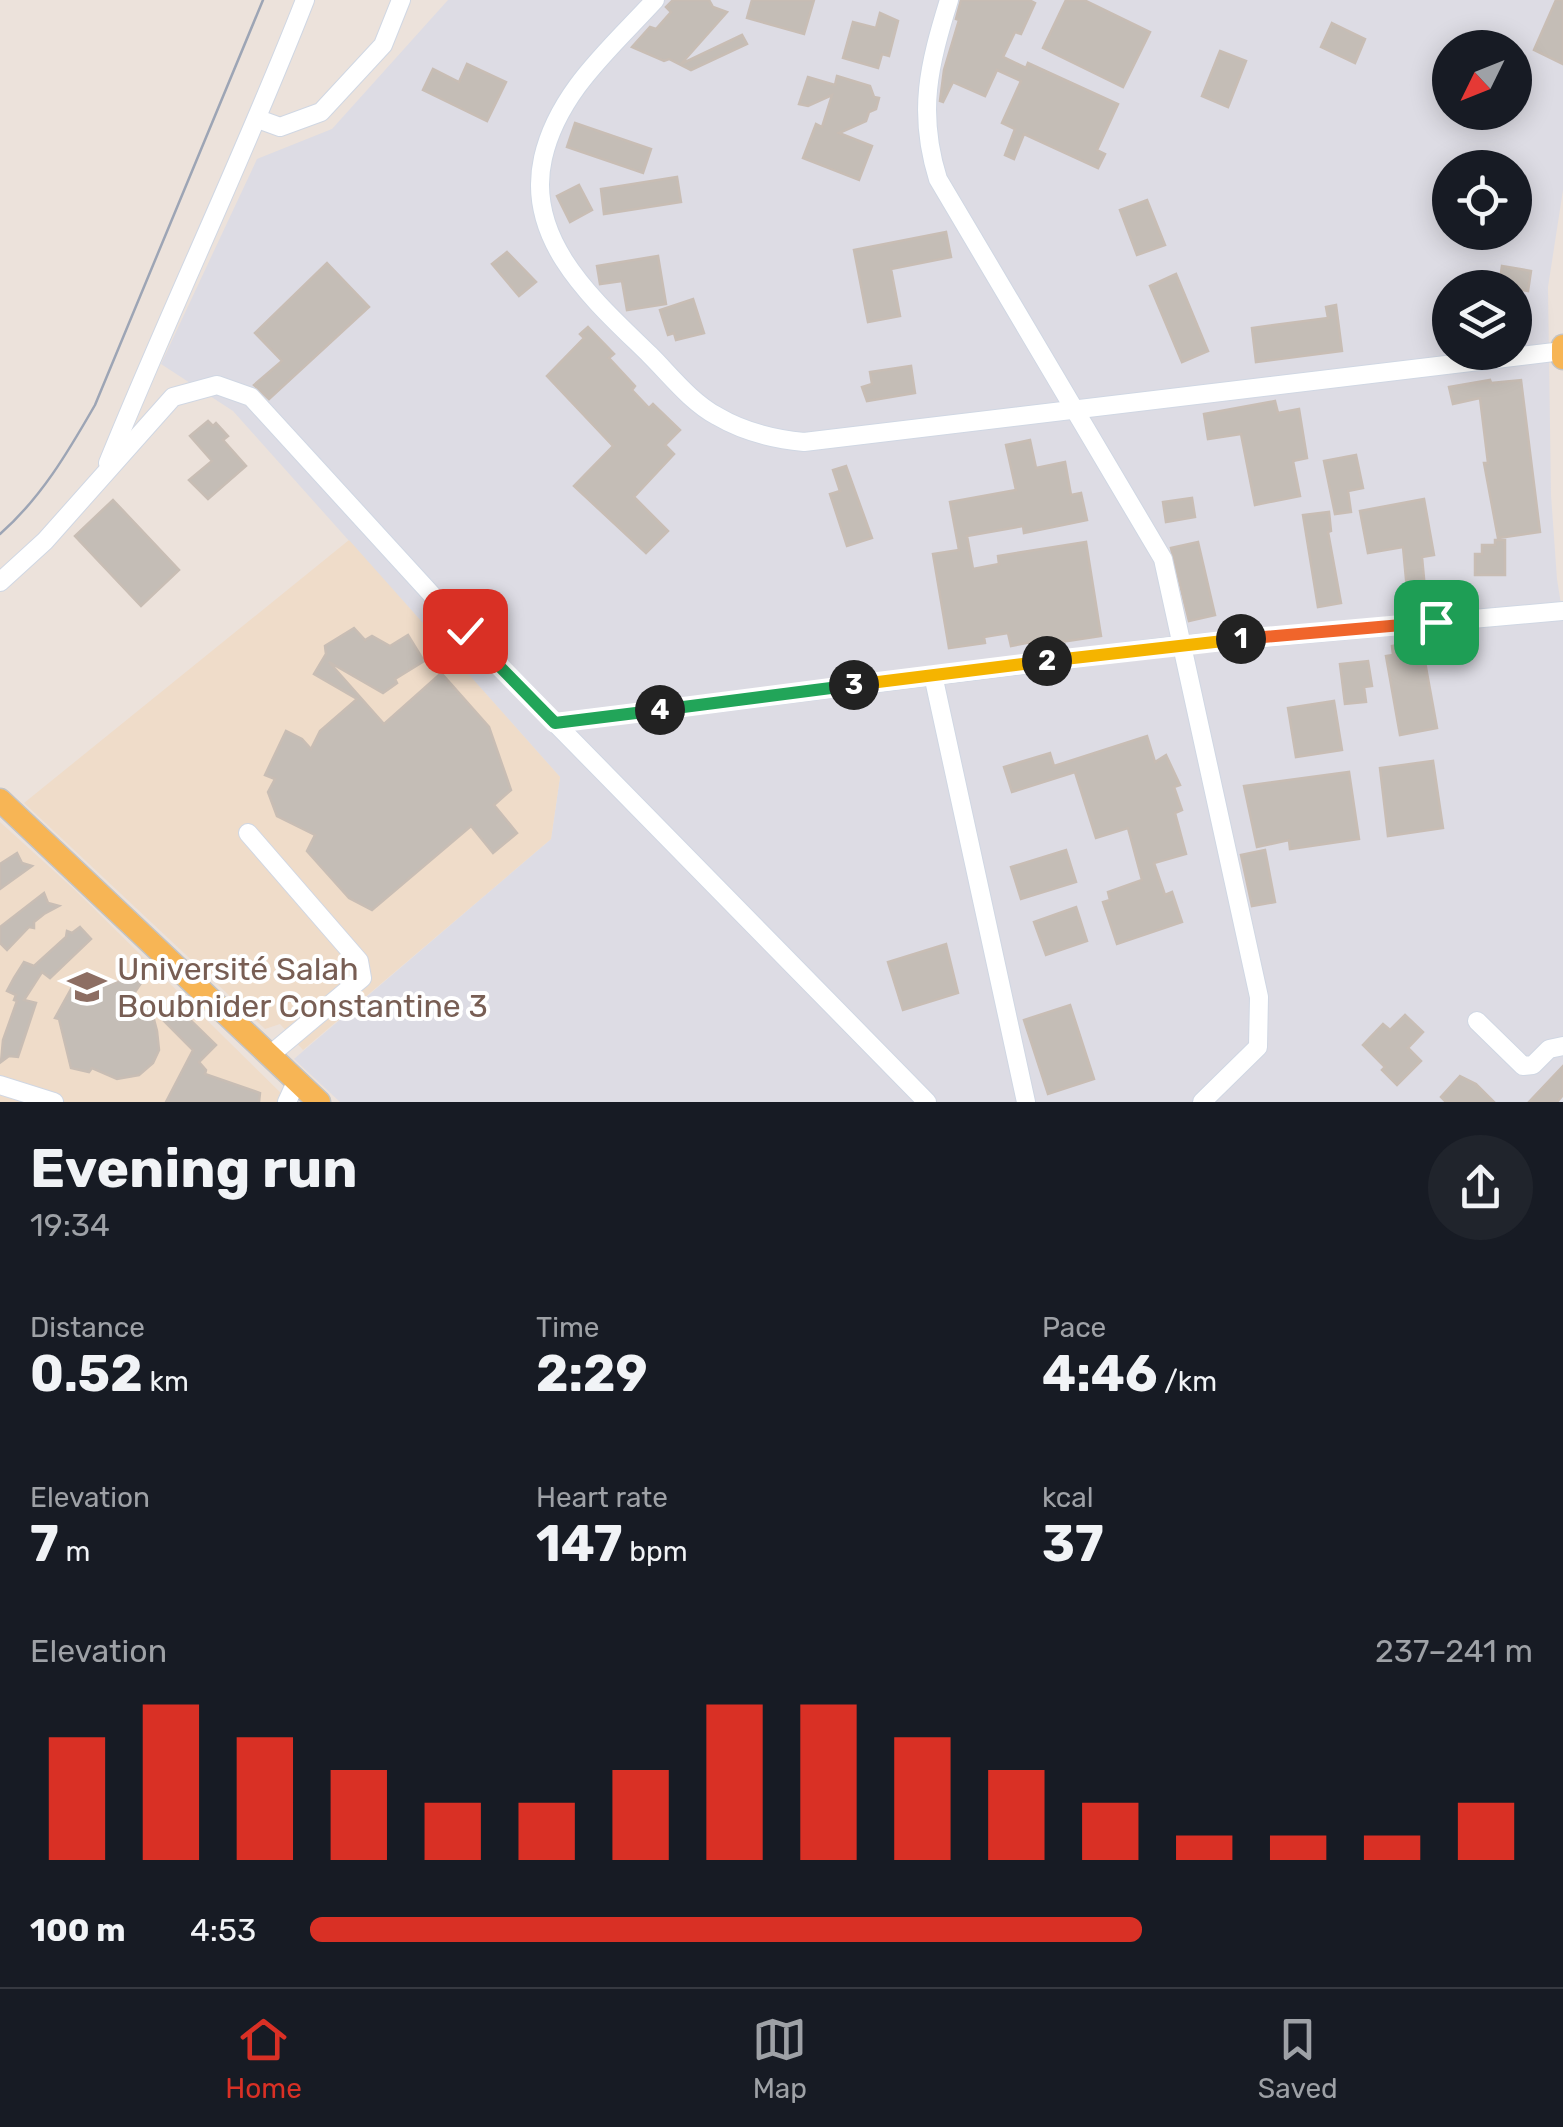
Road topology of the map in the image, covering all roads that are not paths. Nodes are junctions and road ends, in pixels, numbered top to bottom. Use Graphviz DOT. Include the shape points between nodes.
graph roads {
  1 [pos="306,0"];
  2 [pos="401,0"];
  3 [pos="656,0"];
  4 [pos="949,0"];
  5 [pos="258,119"];
  6 [pos="1563,351"];
  7 [pos="1074,408"];
  8 [pos="102,478"];
  9 [pos="0,582"];
  10 [pos="1563,612"];
  11 [pos="1181,644"];
  12 [pos="933,675"];
  13 [pos="555,723"];
  14 [pos="0,800"];
  15 [pos="248,833"];
  16 [pos="1476,1021"];
  17 [pos="1563,1046"];
  18 [pos="270,1055"];
  19 [pos="0,1084"];
  20 [pos="292,1091"];
  21 [pos="54,1102"];
  22 [pos="320,1102"];
  23 [pos="926,1102"];
  24 [pos="1026,1102"];
  25 [pos="1202,1102"];
  1 -- 5 [label="street"];
  2 -- 5 [label="street" via="382,45 321,112 280,127"];
  3 -- 7 [label="street" via="572,89 552,124 541,200 552,241 570,272 690,395 743,429 804,442"];
  4 -- 7 [label="street" via="925,110 938,178"];
  5 -- 8 [label="street"];
  6 -- 7 [label="street"];
  7 -- 11 [label="street" via="1163,560"];
  8 -- 9 [label="street"];
  8 -- 13 [label="street" via="172,397 217,384 251,398"];
  10 -- 11 [label="street"];
  11 -- 12 [label="street"];
  11 -- 25 [label="street" via="1260,997 1258,1047"];
  12 -- 13 [label="street"];
  12 -- 24 [label="street"];
  13 -- 23 [label="street"];
  14 -- 18 [label="main road"];
  15 -- 18 [label="street" via="359,961 362,978"];
  16 -- 17 [label="street" via="1526,1067"];
  18 -- 20 [label="main road"];
  19 -- 21 [label="street"];
  20 -- 22 [label="main road"];
}
